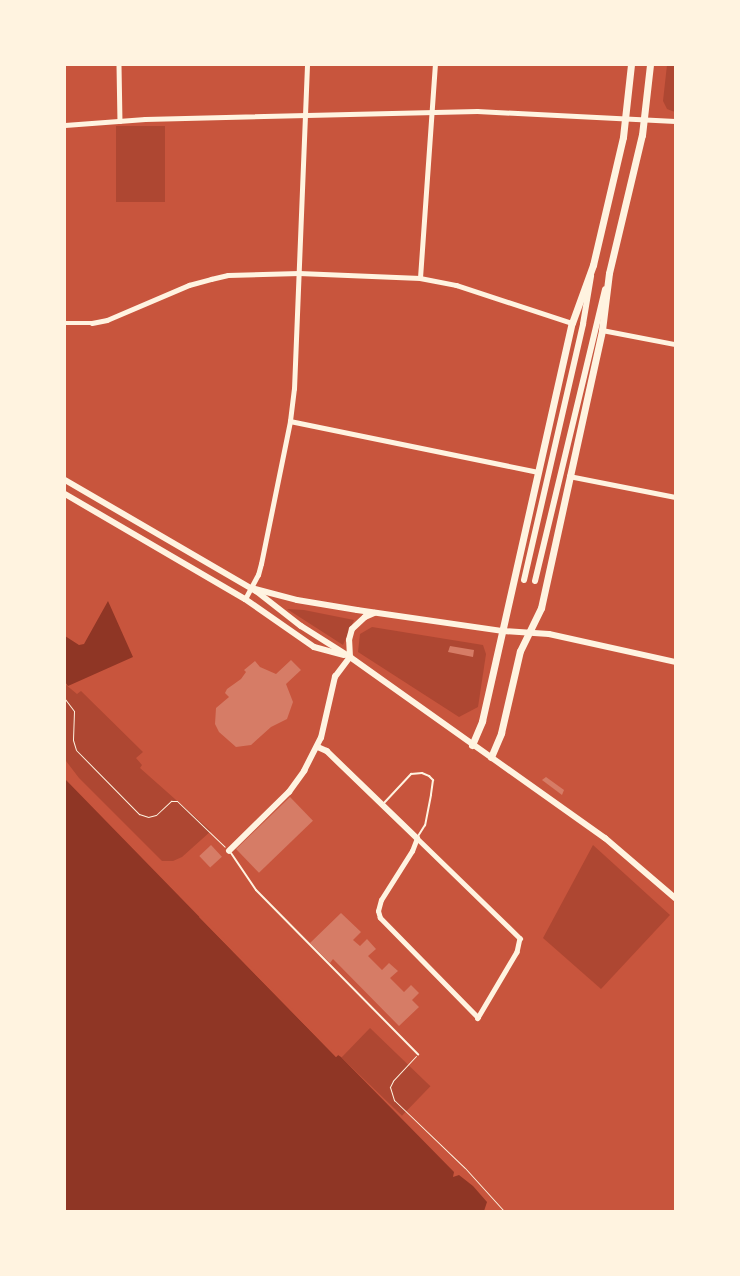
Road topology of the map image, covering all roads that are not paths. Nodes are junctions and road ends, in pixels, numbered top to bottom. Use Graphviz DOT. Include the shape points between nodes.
graph roads {
  1 [pos="120,65"];
  2 [pos="307,65"];
  3 [pos="435,65"];
  4 [pos="631,65"];
  5 [pos="650,65"];
  6 [pos="432,112"];
  7 [pos="305,115"];
  8 [pos="626,118"];
  9 [pos="645,120"];
  10 [pos="120,121"];
  11 [pos="675,121"];
  12 [pos="65,124"];
  13 [pos="593,265"];
  14 [pos="609,273"];
  15 [pos="299,274"];
  16 [pos="420,278"];
  17 [pos="65,323"];
  18 [pos="572,323"];
  19 [pos="602,330"];
  20 [pos="675,344"];
  21 [pos="290,421"];
  22 [pos="538,472"];
  23 [pos="569,476"];
  24 [pos="65,480"];
  25 [pos="65,494"];
  26 [pos="675,497"];
  27 [pos="524,580"];
  28 [pos="535,582"];
  29 [pos="251,588"];
  30 [pos="245,599"];
  31 [pos="375,612"];
  32 [pos="503,631"];
  33 [pos="528,632"];
  34 [pos="350,657"];
  35 [pos="675,662"];
  36 [pos="472,745"];
  37 [pos="318,747"];
  38 [pos="491,757"];
  39 [pos="382,804"];
  40 [pos="417,838"];
  41 [pos="229,851"];
  42 [pos="675,898"];
  43 [pos="418,1054"];
  1 -- 10 [label="street"];
  2 -- 7 [label="street"];
  3 -- 6 [label="street"];
  4 -- 8 [label="main road"];
  5 -- 9 [label="main road"];
  6 -- 7 [label="street"];
  6 -- 8 [label="street" via="514,112"];
  6 -- 16 [label="street"];
  7 -- 10 [label="street"];
  7 -- 15 [label="street"];
  8 -- 9 [label="street"];
  8 -- 13 [label="main road"];
  9 -- 11 [label="street"];
  9 -- 14 [label="main road"];
  10 -- 12 [label="street"];
  13 -- 18 [label="main road"];
  13 -- 27 [label="main road" via="583,324"];
  14 -- 19 [label="main road"];
  14 -- 28 [label="main road"];
  15 -- 16 [label="street"];
  15 -- 17 [label="street" via="228,275 189,285 107,320"];
  15 -- 21 [label="street"];
  16 -- 18 [label="street" via="456,285"];
  18 -- 22 [label="main road"];
  19 -- 20 [label="street"];
  19 -- 23 [label="main road"];
  21 -- 22 [label="street"];
  21 -- 29 [label="street" via="261,564"];
  22 -- 32 [label="main road"];
  23 -- 26 [label="street"];
  23 -- 33 [label="main road" via="541,608"];
  24 -- 29 [label="main road"];
  25 -- 30 [label="main road"];
  29 -- 30 [label="street"];
  29 -- 31 [label="main road" via="296,600"];
  29 -- 34 [label="main road" via="301,626"];
  30 -- 34 [label="main road" via="314,647"];
  31 -- 32 [label="main road"];
  31 -- 34 [label="main road" via="352,630"];
  32 -- 33 [label="main road"];
  32 -- 36 [label="main road" via="482,721"];
  33 -- 35 [label="main road"];
  33 -- 38 [label="main road" via="520,651 501,733"];
  34 -- 36 [label="main road"];
  34 -- 37 [label="street" via="335,677"];
  36 -- 38 [label="main road"];
  37 -- 39 [label="street" via="327,751"];
  37 -- 41 [label="street" via="289,792"];
  38 -- 42 [label="main road" via="605,838"];
  39 -- 40 [label="street"];
  39 -- 40 [label="lane" via="411,774 429,776 433,780 431,795 425,825"];
  40 -- 40 [label="street" via="381,900 380,918 478,1018 517,952 520,938"];
  41 -- 43 [label="lane" via="256,890"];
}
